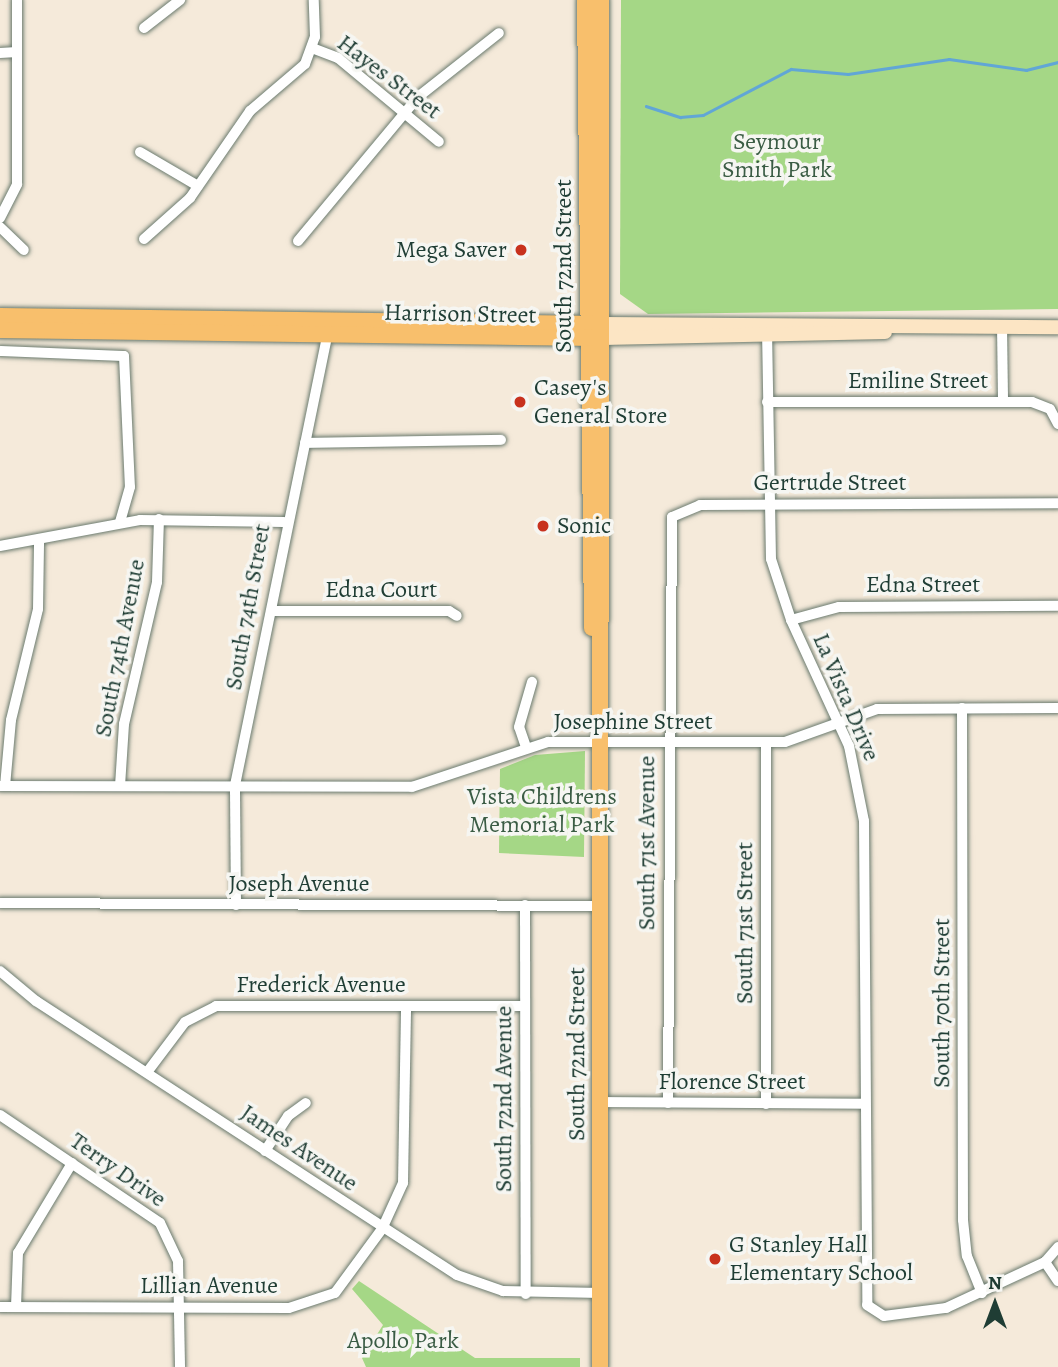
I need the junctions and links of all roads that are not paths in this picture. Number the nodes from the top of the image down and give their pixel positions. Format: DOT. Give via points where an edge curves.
graph roads {
  1 [pos="17,0"];
  2 [pos="180,0"];
  3 [pos="314,0"];
  4 [pos="586,0"];
  5 [pos="601,0"];
  6 [pos="144,28"];
  7 [pos="499,33"];
  8 [pos="312,48"];
  9 [pos="17,52"];
  10 [pos="0,53"];
  11 [pos="404,113"];
  12 [pos="439,142"];
  13 [pos="140,152"];
  14 [pos="198,186"];
  15 [pos="0,218"];
  16 [pos="0,227"];
  17 [pos="144,239"];
  18 [pos="298,241"];
  19 [pos="24,250"];
  20 [pos="0,316"];
  21 [pos="1002,326"];
  22 [pos="329,327"];
  23 [pos="1058,327"];
  24 [pos="0,330"];
  25 [pos="595,331"];
  26 [pos="767,331"];
  27 [pos="0,351"];
  28 [pos="767,402"];
  29 [pos="1003,402"];
  30 [pos="1058,424"];
  31 [pos="501,440"];
  32 [pos="305,443"];
  33 [pos="1058,503"];
  34 [pos="768,505"];
  35 [pos="159,519"];
  36 [pos="284,522"];
  37 [pos="120,523"];
  38 [pos="39,542"];
  39 [pos="0,546"];
  40 [pos="668,583"];
  41 [pos="1058,606"];
  42 [pos="271,611"];
  43 [pos="457,616"];
  44 [pos="791,620"];
  45 [pos="532,682"];
  46 [pos="962,708"];
  47 [pos="1058,708"];
  48 [pos="839,723"];
  49 [pos="600,742"];
  50 [pos="668,743"];
  51 [pos="766,743"];
  52 [pos="526,747"];
  53 [pos="235,785"];
  54 [pos="2,786"];
  55 [pos="120,786"];
  56 [pos="0,903"];
  57 [pos="236,905"];
  58 [pos="525,905"];
  59 [pos="599,906"];
  60 [pos="0,971"];
  61 [pos="406,1006"];
  62 [pos="524,1006"];
  63 [pos="148,1071"];
  64 [pos="600,1102"];
  65 [pos="668,1103"];
  66 [pos="306,1104"];
  67 [pos="766,1104"];
  68 [pos="863,1104"];
  69 [pos="0,1115"];
  70 [pos="265,1151"];
  71 [pos="72,1163"];
  72 [pos="382,1229"];
  73 [pos="1058,1247"];
  74 [pos="1045,1262"];
  75 [pos="1058,1281"];
  76 [pos="601,1293"];
  77 [pos="982,1293"];
  78 [pos="526,1294"];
  79 [pos="0,1307"];
  80 [pos="16,1307"];
  81 [pos="181,1307"];
  82 [pos="180,1367"];
  83 [pos="600,1367"];
  1 -- 9 [label="street"];
  2 -- 6 [label="street"];
  3 -- 8 [label="street"];
  4 -- 25 [label="main road, South 72nd Street"];
  5 -- 25 [label="main road, South 72nd Street"];
  7 -- 11 [label="street"];
  8 -- 11 [label="street, Hayes Street" via="338,58"];
  8 -- 14 [label="street" via="300,71 238,124"];
  9 -- 10 [label="street"];
  9 -- 15 [label="street" via="17,184"];
  11 -- 12 [label="street, Hayes Street"];
  11 -- 18 [label="street"];
  13 -- 14 [label="street"];
  14 -- 17 [label="street"];
  16 -- 19 [label="street"];
  20 -- 22 [label="main road, Harrison Street"];
  21 -- 23 [label="main road, Harrison Street"];
  21 -- 26 [label="main road, Harrison Street"];
  21 -- 29 [label="street"];
  22 -- 24 [label="main road, Harrison Street"];
  22 -- 25 [label="main road, Harrison Street"];
  22 -- 32 [label="street, South 74th Street"];
  25 -- 26 [label="main road, Harrison Street"];
  25 -- 49 [label="main road, South 72nd Street"];
  26 -- 28 [label="street, La Vista Drive"];
  27 -- 37 [label="street" via="124,356 130,487"];
  28 -- 29 [label="street, Emiline Street"];
  28 -- 34 [label="street, La Vista Drive"];
  29 -- 30 [label="street, Emiline Street" via="1044,405"];
  31 -- 32 [label="street"];
  32 -- 36 [label="street, South 74th Street"];
  33 -- 34 [label="street, Gertrude Street"];
  34 -- 40 [label="street, Gertrude Street" via="694,505 676,513 668,530"];
  34 -- 44 [label="street, La Vista Drive" via="773,567"];
  35 -- 36 [label="street"];
  35 -- 37 [label="street"];
  35 -- 55 [label="street, South 74th Avenue" via="157,582 124,724"];
  36 -- 42 [label="street, South 74th Street"];
  37 -- 38 [label="street"];
  38 -- 39 [label="street"];
  38 -- 54 [label="street" via="38,609 11,720"];
  40 -- 50 [label="street, South 71st Avenue"];
  41 -- 44 [label="street, Edna Street" via="839,607"];
  42 -- 43 [label="street, Edna Court" via="449,611"];
  42 -- 53 [label="street, South 74th Street"];
  44 -- 48 [label="street, La Vista Drive"];
  45 -- 52 [label="street" via="519,727"];
  46 -- 47 [label="street, Josephine Street"];
  46 -- 48 [label="street, Josephine Street" via="877,709"];
  46 -- 77 [label="street, South 70th Street" via="963,1229"];
  48 -- 51 [label="street, Josephine Street" via="800,739"];
  48 -- 68 [label="street, La Vista Drive" via="864,821"];
  49 -- 50 [label="street, Josephine Street"];
  49 -- 52 [label="street, Josephine Street"];
  49 -- 59 [label="main road, South 72nd Street"];
  50 -- 51 [label="street, Josephine Street"];
  50 -- 65 [label="street, South 71st Avenue"];
  51 -- 67 [label="street, South 71st Street"];
  52 -- 53 [label="street, Josephine Street" via="412,787"];
  53 -- 55 [label="street, Josephine Street"];
  53 -- 57 [label="street, South 74th Street"];
  54 -- 55 [label="street, Josephine Street"];
  56 -- 57 [label="street, Joseph Avenue"];
  57 -- 58 [label="street, Joseph Avenue"];
  58 -- 59 [label="street, Joseph Avenue"];
  58 -- 62 [label="street, South 72nd Avenue"];
  59 -- 64 [label="main road, South 72nd Street"];
  60 -- 63 [label="street, James Avenue"];
  61 -- 62 [label="street, Frederick Avenue"];
  61 -- 63 [label="street, Frederick Avenue" via="216,1006 185,1022"];
  61 -- 72 [label="street, Lillian Avenue" via="407,1160 398,1202"];
  62 -- 78 [label="street, South 72nd Avenue"];
  63 -- 70 [label="street, James Avenue"];
  64 -- 65 [label="street, Florence Street"];
  64 -- 76 [label="main road, South 72nd Street"];
  65 -- 67 [label="street, Florence Street"];
  66 -- 70 [label="street" via="288,1116"];
  67 -- 68 [label="street, Florence Street"];
  68 -- 77 [label="street, La Vista Drive" via="866,1294 873,1313 919,1314"];
  69 -- 71 [label="street, Terry Drive"];
  70 -- 72 [label="street, James Avenue"];
  71 -- 80 [label="street" via="18,1253"];
  71 -- 81 [label="street, Terry Drive" via="160,1223 178,1261"];
  72 -- 78 [label="street, James Avenue" via="457,1275"];
  72 -- 81 [label="street, Lillian Avenue" via="348,1281 318,1302"];
  73 -- 74 [label="street"];
  74 -- 75 [label="street"];
  74 -- 77 [label="street"];
  76 -- 78 [label="street, James Avenue"];
  76 -- 83 [label="main road, South 72nd Street"];
  79 -- 80 [label="street, Lillian Avenue"];
  80 -- 81 [label="street, Lillian Avenue"];
  81 -- 82 [label="street, Terry Drive"];
}
